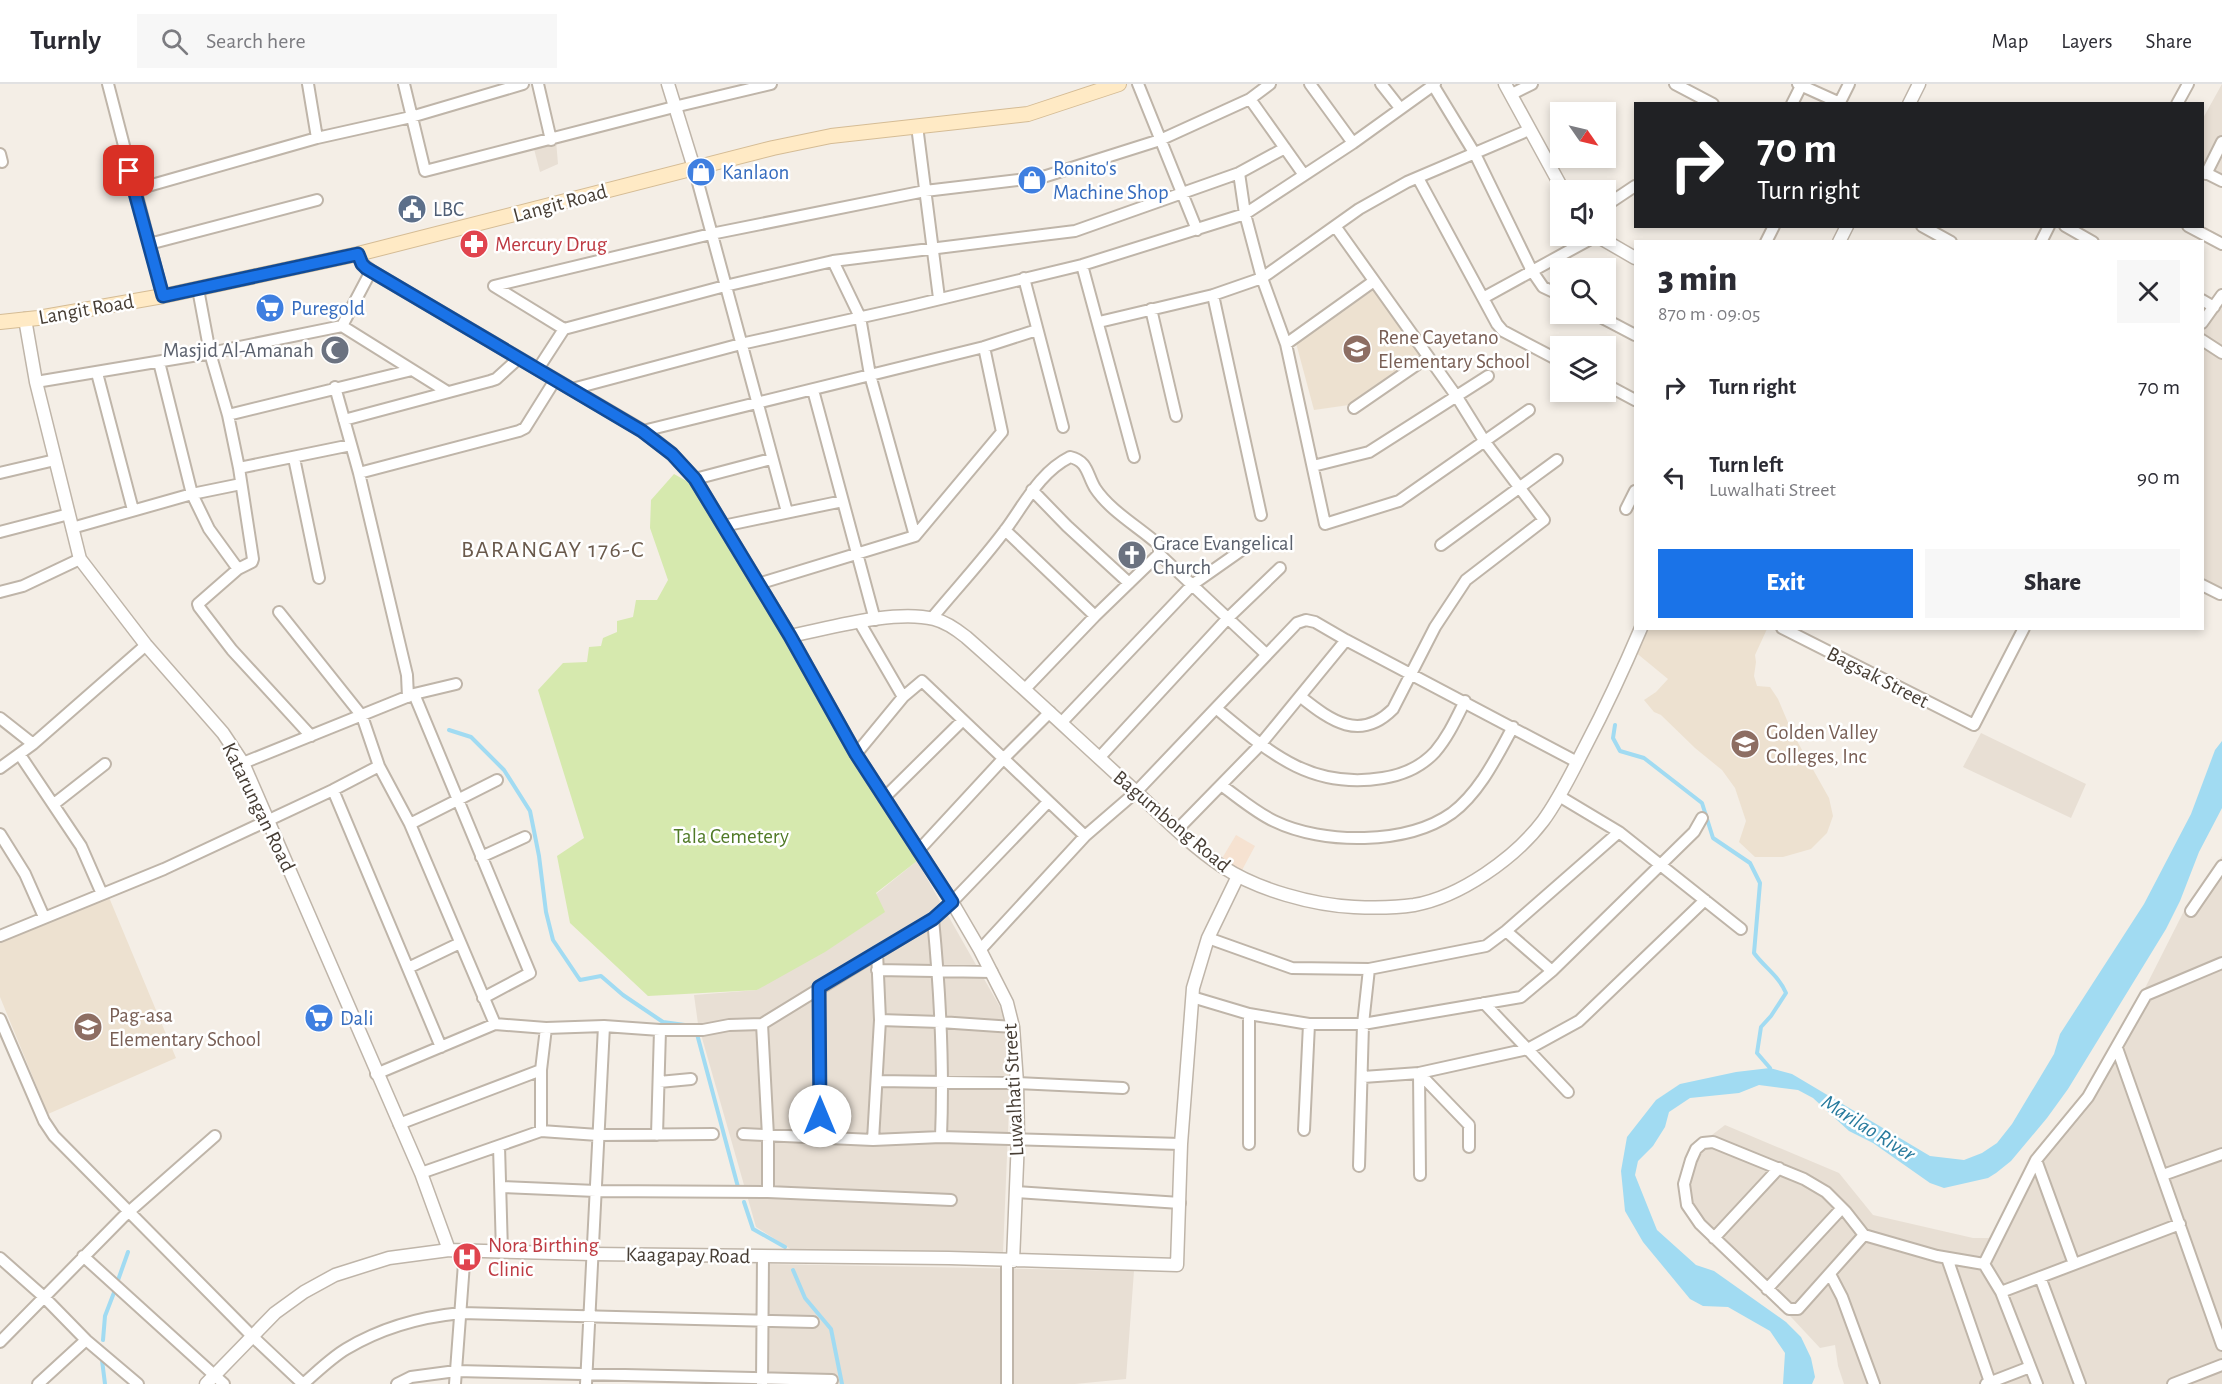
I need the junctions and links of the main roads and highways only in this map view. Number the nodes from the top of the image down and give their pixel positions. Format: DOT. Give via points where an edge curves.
graph roads {
  1 [pos="1119,84"];
  2 [pos="0,322"];
  1 -- 2 [label="main road, Langit Road" via="1028,114 831,136 358,254 163,296"];
}
